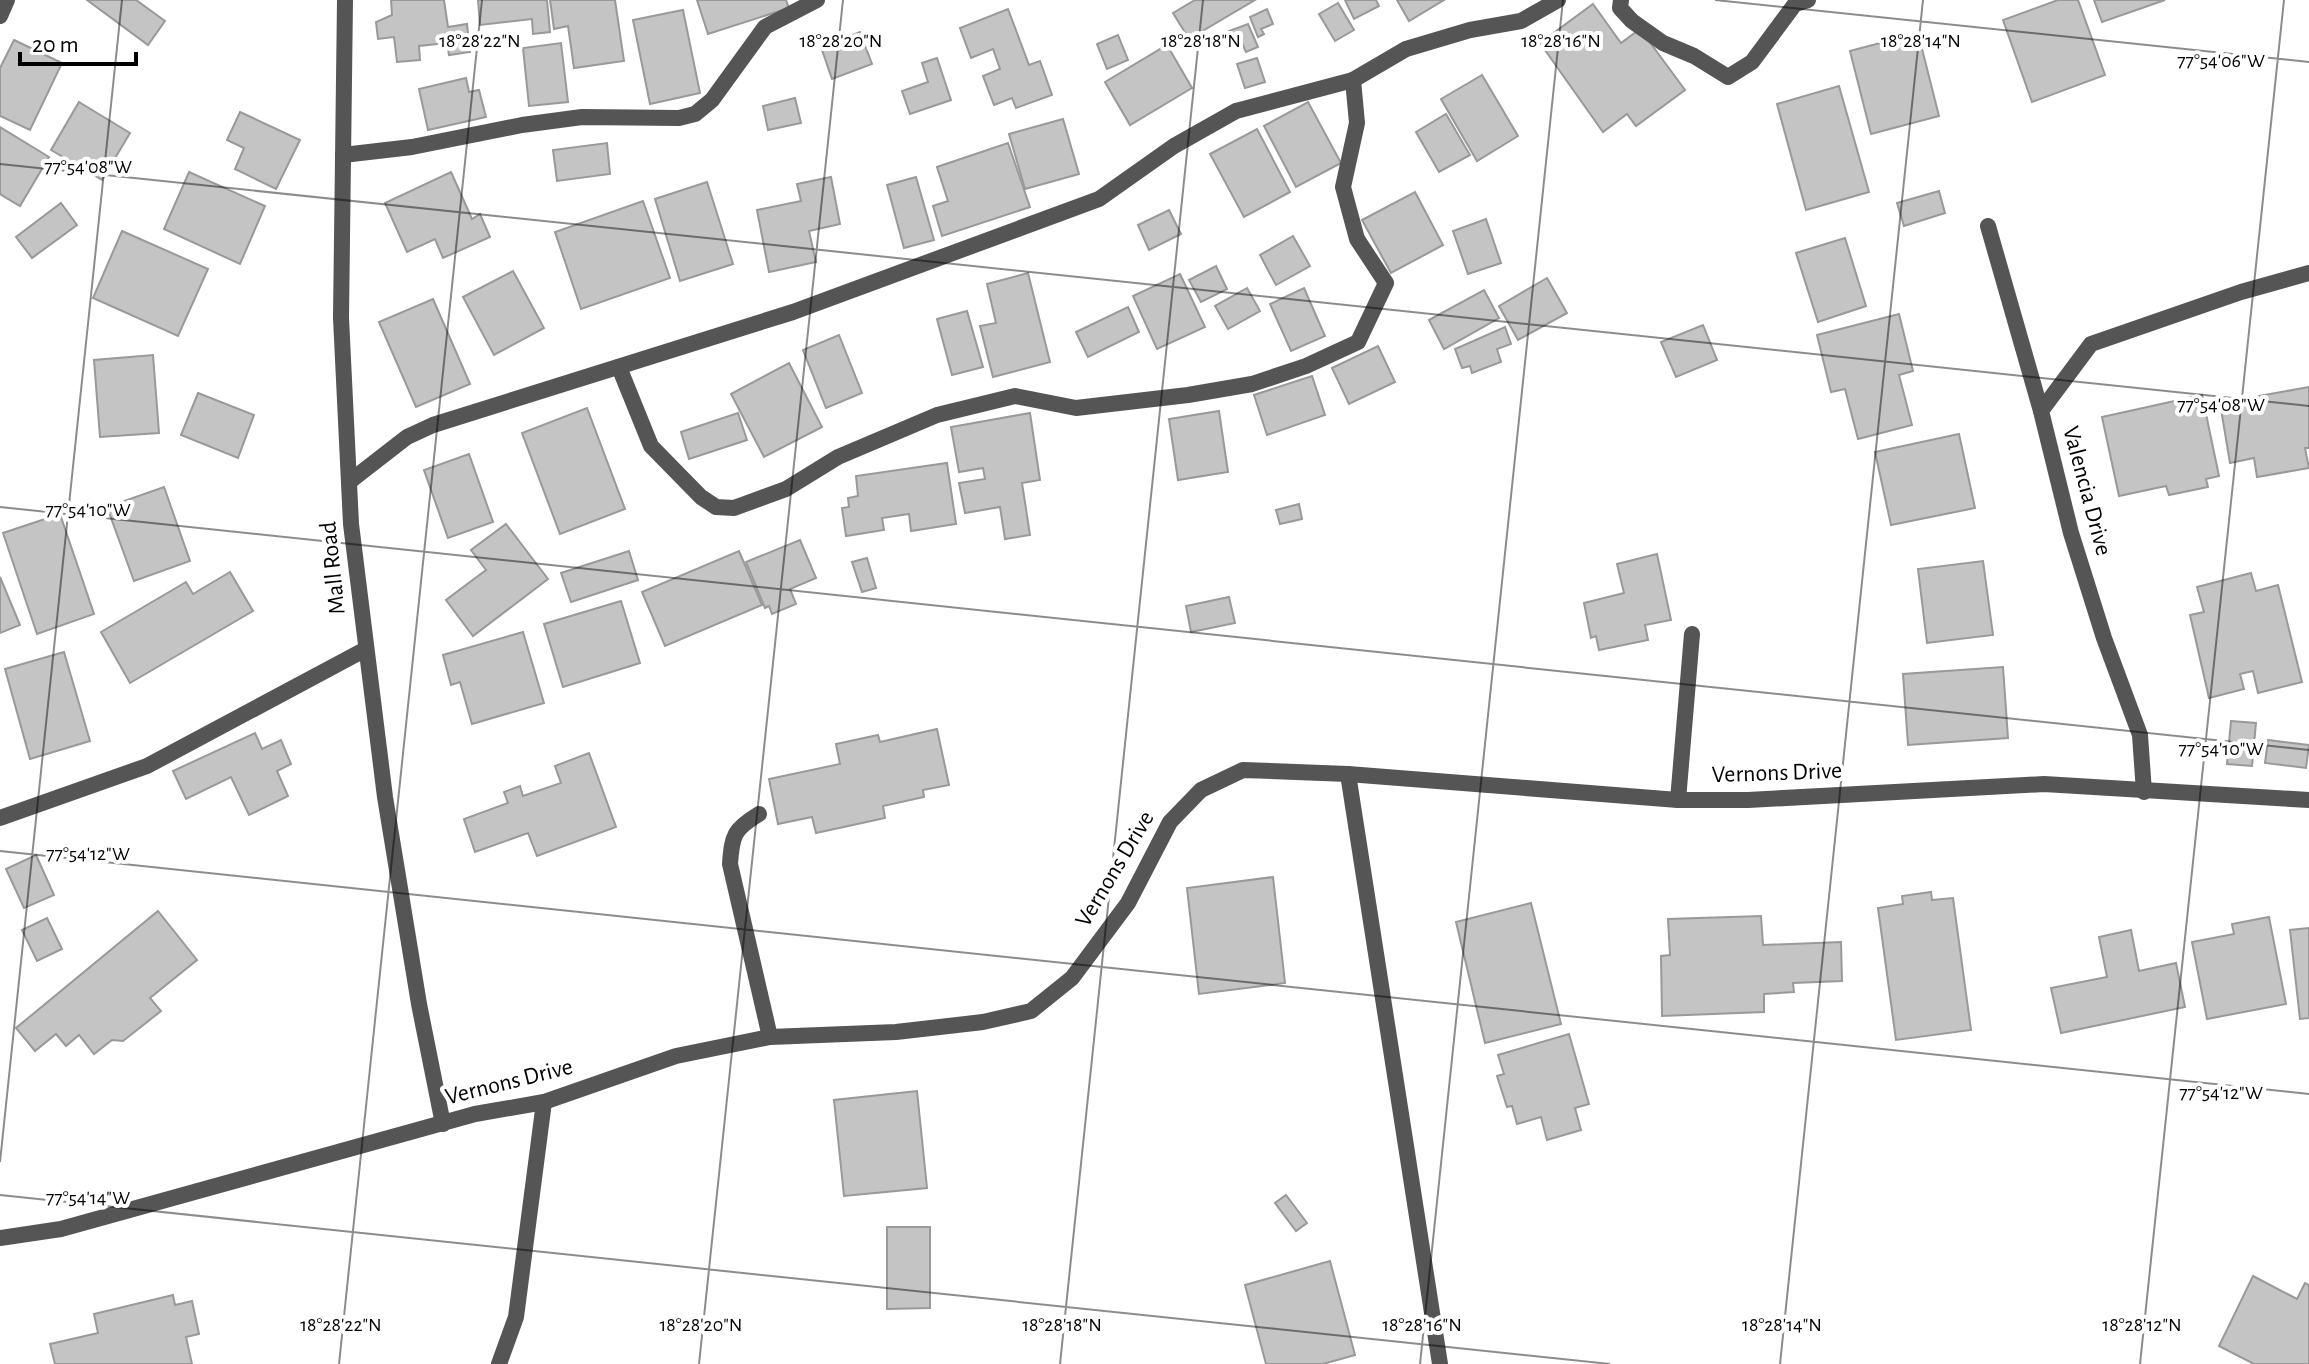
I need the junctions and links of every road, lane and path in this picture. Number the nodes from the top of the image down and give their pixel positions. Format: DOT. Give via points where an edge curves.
graph roads {
  1 [pos="7,0"];
  2 [pos="345,0"];
  3 [pos="817,0"];
  4 [pos="1558,0"];
  5 [pos="1621,0"];
  6 [pos="1808,0"];
  7 [pos="0,16"];
  8 [pos="1353,80"];
  9 [pos="343,155"];
  10 [pos="1988,226"];
  11 [pos="2309,273"];
  12 [pos="619,367"];
  13 [pos="2041,411"];
  14 [pos="349,482"];
  15 [pos="1692,634"];
  16 [pos="366,649"];
  17 [pos="1348,774"];
  18 [pos="2144,792"];
  19 [pos="1678,800"];
  20 [pos="2309,800"];
  21 [pos="759,814"];
  22 [pos="0,818"];
  23 [pos="770,1037"];
  24 [pos="544,1102"];
  25 [pos="443,1124"];
  26 [pos="0,1238"];
  27 [pos="499,1364"];
  28 [pos="1440,1364"];
  1 -- 7 [label="street"];
  2 -- 9 [label="street, Mall Road"];
  3 -- 9 [label="street" via="765,27 712,100 695,114 582,117"];
  4 -- 8 [label="street" via="1521,21 1406,49"];
  5 -- 6 [label="street" via="1620,8 1663,43 1728,77 1752,62 1795,4"];
  8 -- 12 [label="street" via="1236,111 1174,146 1099,199 793,312"];
  8 -- 12 [label="street" via="1357,123 1343,187 1357,239 1386,283 1358,342 1306,366 1252,384 1188,395 1076,408 1015,396 937,415 838,457 786,489 734,508 716,507 701,497 651,446"];
  9 -- 14 [label="street, Mall Road" via="341,318"];
  10 -- 13 [label="street"];
  11 -- 13 [label="street, Valencia Drive" via="2091,344"];
  12 -- 14 [label="street" via="433,425 407,437"];
  13 -- 18 [label="street, Valencia Drive" via="2071,533 2140,735"];
  14 -- 16 [label="street, Mall Road"];
  15 -- 19 [label="street"];
  16 -- 22 [label="street" via="147,766"];
  16 -- 25 [label="street, Mall Road" via="390,826"];
  17 -- 19 [label="street, Vernons Drive"];
  17 -- 23 [label="street, Vernons Drive" via="1243,770 1201,790 1170,822 1128,903 1072,978 1031,1011 896,1032"];
  17 -- 28 [label="street"];
  18 -- 19 [label="street, Vernons Drive" via="2044,784"];
  18 -- 20 [label="street, Vernons Drive"];
  21 -- 23 [label="street" via="738,826 730,864"];
  23 -- 24 [label="street, Vernons Drive" via="676,1056"];
  24 -- 25 [label="street, Vernons Drive"];
  24 -- 27 [label="street" via="516,1317"];
  25 -- 26 [label="street, Vernons Drive" via="61,1229"];
}
